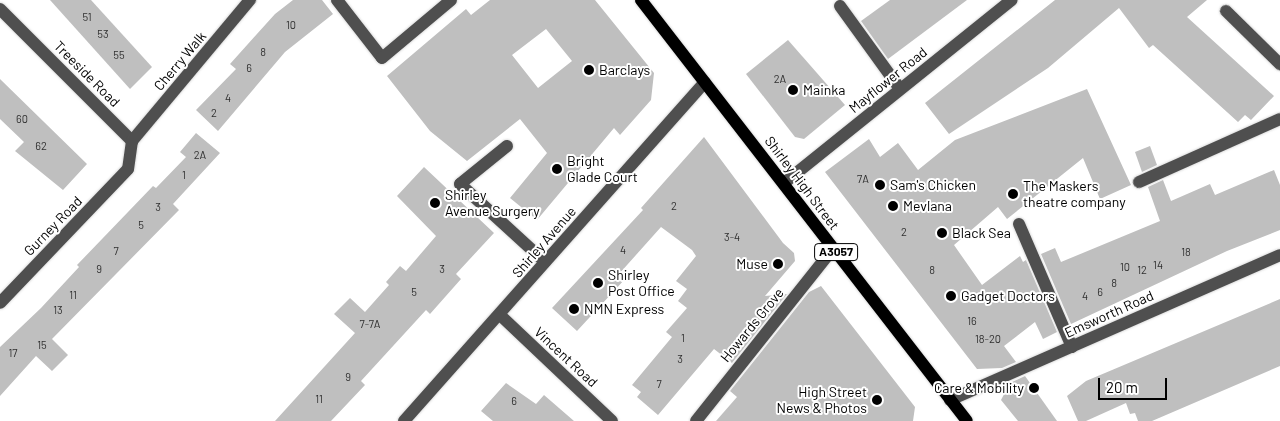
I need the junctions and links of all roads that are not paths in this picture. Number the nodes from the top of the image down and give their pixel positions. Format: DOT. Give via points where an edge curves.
graph roads {
  1 [pos="250,0"];
  2 [pos="337,0"];
  3 [pos="451,0"];
  4 [pos="641,0"];
  5 [pos="1012,0"];
  6 [pos="840,6"];
  7 [pos="0,9"];
  8 [pos="1226,11"];
  9 [pos="1280,64"];
  10 [pos="705,82"];
  11 [pos="900,89"];
  12 [pos="1280,119"];
  13 [pos="132,141"];
  14 [pos="507,146"];
  15 [pos="1139,182"];
  16 [pos="784,183"];
  17 [pos="1019,224"];
  18 [pos="833,249"];
  19 [pos="1280,255"];
  20 [pos="546,262"];
  21 [pos="0,303"];
  22 [pos="500,315"];
  23 [pos="1072,346"];
  24 [pos="950,400"];
  25 [pos="404,421"];
  26 [pos="612,421"];
  27 [pos="696,421"];
  28 [pos="967,421"];
  1 -- 13 [label="street, Cherry Walk"];
  2 -- 3 [label="street" via="382,58"];
  4 -- 10 [label="main road, A3057"];
  5 -- 11 [label="street, Mayflower Road"];
  6 -- 11 [label="street"];
  7 -- 13 [label="street, Treeside Road"];
  8 -- 9 [label="street"];
  10 -- 16 [label="main road, Shirley High Street / A3057"];
  10 -- 20 [label="street, Shirley Avenue"];
  11 -- 16 [label="street, Mayflower Road"];
  12 -- 15 [label="street"];
  13 -- 21 [label="street, Gurney Road" via="128,169"];
  14 -- 20 [label="street" via="460,184"];
  16 -- 18 [label="main road, Shirley High Street / A3057"];
  17 -- 23 [label="street"];
  18 -- 24 [label="main road, Shirley High Street / A3057"];
  18 -- 27 [label="street, Howards Grove"];
  19 -- 23 [label="street, Emsworth Road"];
  20 -- 22 [label="street, Shirley Avenue"];
  22 -- 25 [label="street, Shirley Avenue"];
  22 -- 26 [label="street, Vincent Road"];
  23 -- 24 [label="street, Emsworth Road"];
  24 -- 28 [label="main road, Shirley High Street / A3057"];
}
